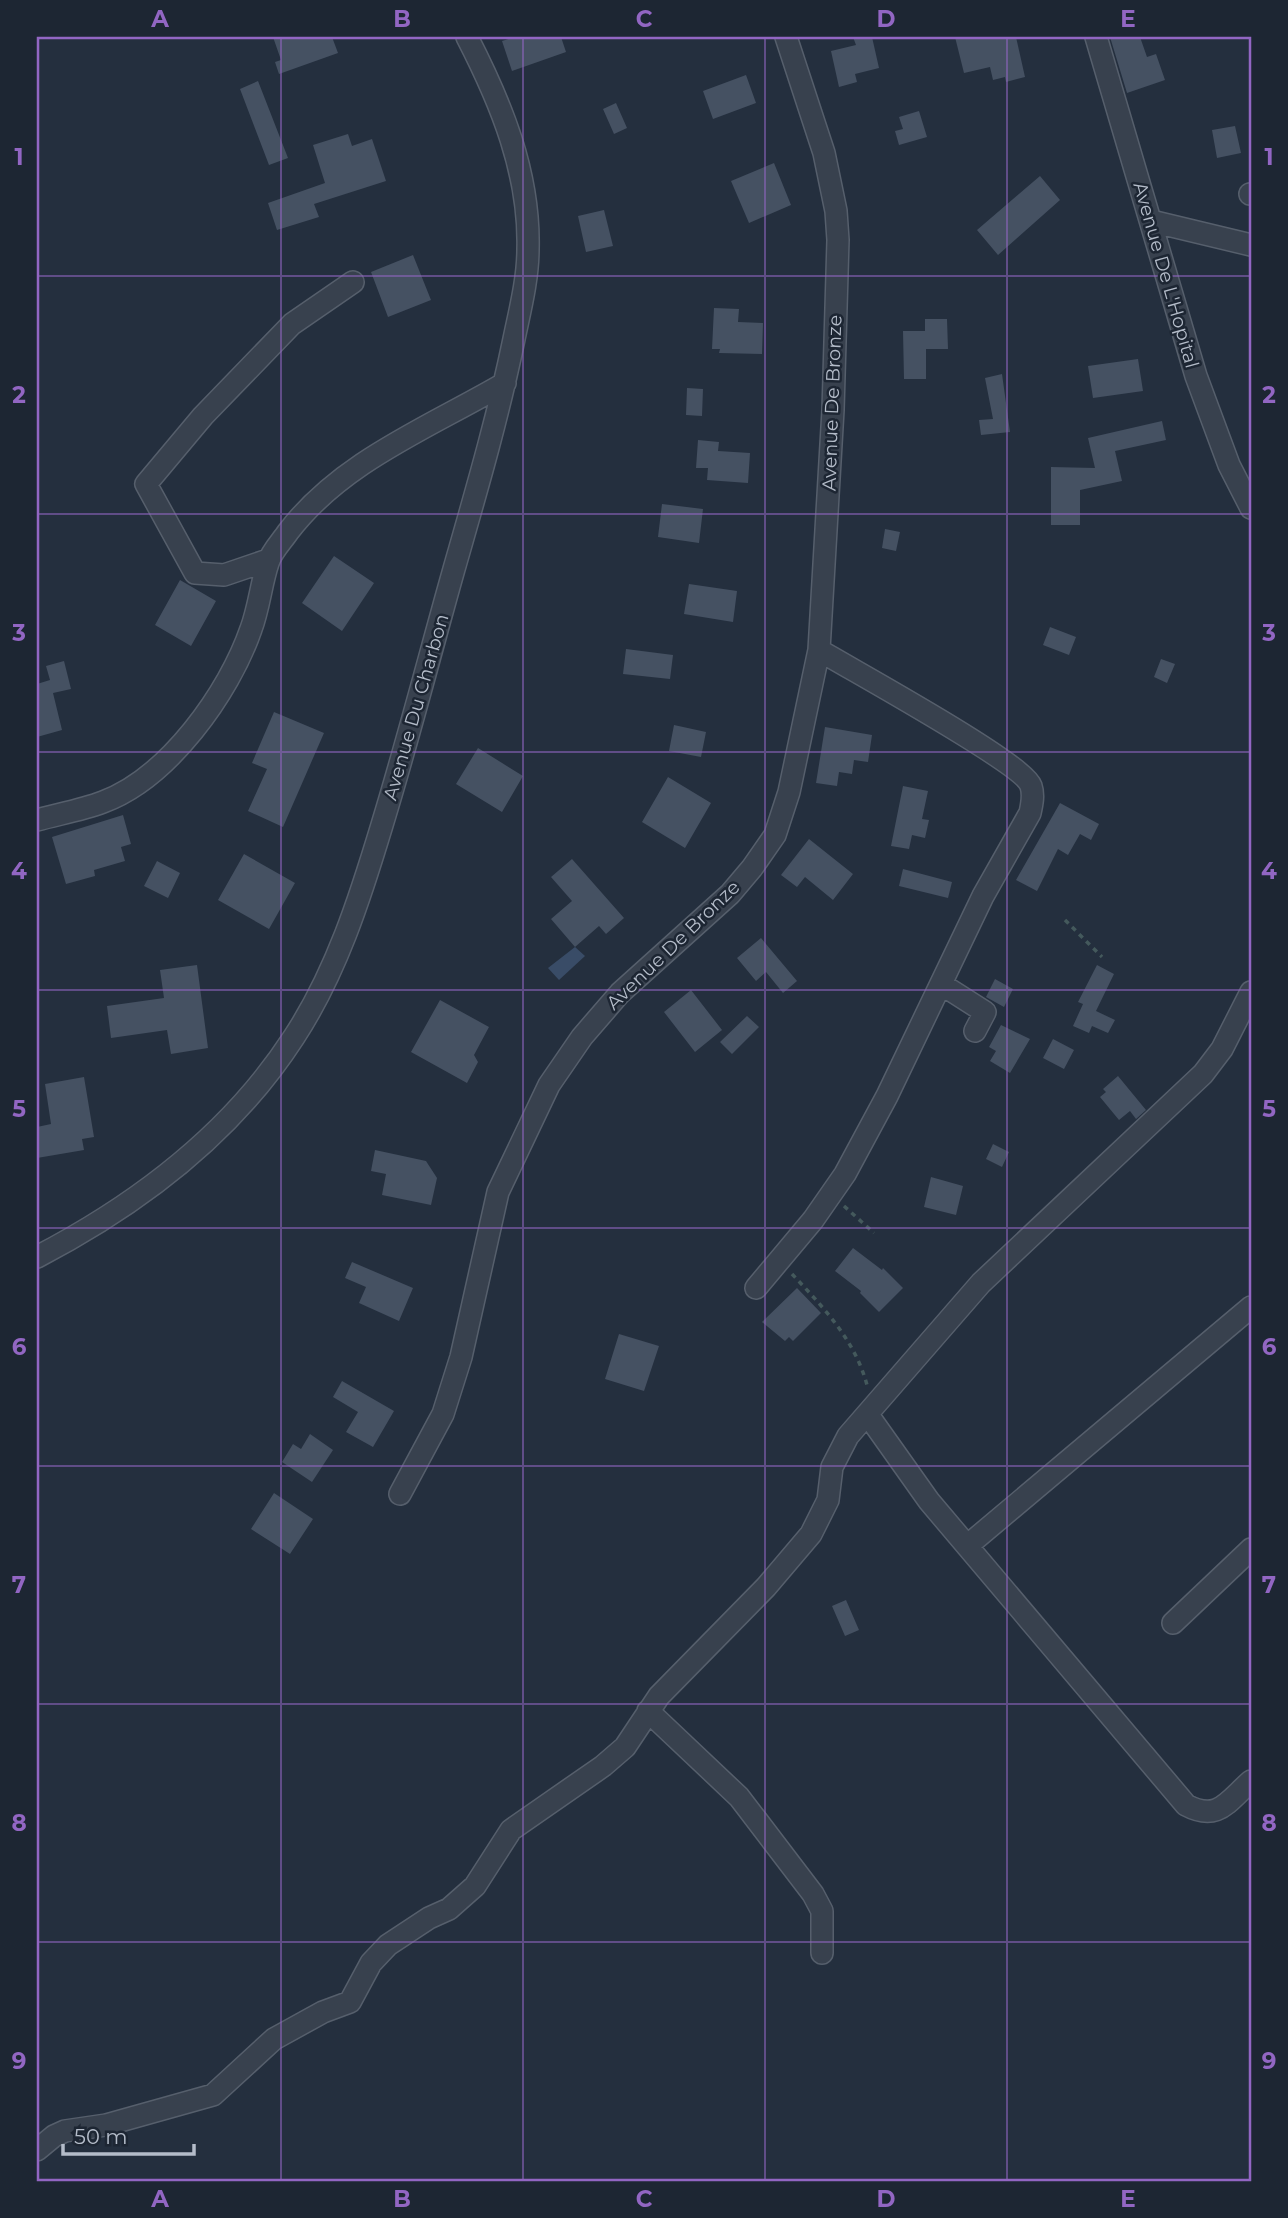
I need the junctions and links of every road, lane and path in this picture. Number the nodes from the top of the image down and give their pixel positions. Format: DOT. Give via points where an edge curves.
graph roads {
  1 [pos="467,37"];
  2 [pos="786,37"];
  3 [pos="1096,37"];
  4 [pos="1151,221"];
  5 [pos="1251,247"];
  6 [pos="353,282"];
  7 [pos="505,383"];
  8 [pos="1251,508"];
  9 [pos="268,561"];
  10 [pos="819,650"];
  11 [pos="37,820"];
  12 [pos="1065,920"];
  13 [pos="1102,957"];
  14 [pos="941,984"];
  15 [pos="1251,992"];
  16 [pos="975,1031"];
  17 [pos="832,1195"];
  18 [pos="874,1233"];
  19 [pos="37,1257"];
  20 [pos="778,1259"];
  21 [pos="756,1288"];
  22 [pos="1251,1307"];
  23 [pos="868,1415"];
  24 [pos="400,1494"];
  25 [pos="967,1546"];
  26 [pos="1251,1549"];
  27 [pos="1173,1623"];
  28 [pos="648,1710"];
  29 [pos="1251,1781"];
  30 [pos="822,1953"];
  31 [pos="37,2150"];
  1 -- 7 [label="street, Avenue Du Charbon" via="518,158 527,213 528,251"];
  2 -- 10 [label="street, Avenue De Bronze" via="824,153 836,211 833,410"];
  3 -- 4 [label="street, Avenue De L'Hopital"];
  4 -- 5 [label="street"];
  4 -- 8 [label="street, Avenue De L'Hopital" via="1196,376 1229,465"];
  6 -- 9 [label="street" via="292,324 203,416 146,484 195,573 224,575"];
  7 -- 9 [label="street" via="365,461 322,495"];
  7 -- 19 [label="street, Avenue Du Charbon" via="370,866 321,991 293,1039 198,1148 152,1187 84,1233"];
  9 -- 11 [label="street" via="261,598 239,660 180,748 161,768 105,802"];
  10 -- 14 [label="street" via="990,752 1031,785 1030,813"];
  10 -- 24 [label="street, Avenue De Bronze" via="789,792 775,835 730,894 620,993 582,1037 549,1085 522,1138 498,1192 461,1357 443,1414"];
  12 -- 13 [label="path"];
  14 -- 16 [label="street" via="985,1012"];
  14 -- 17 [label="street" via="887,1097"];
  15 -- 23 [label="street" via="1222,1049 1203,1074 981,1283"];
  17 -- 18 [label="path"];
  17 -- 20 [label="street"];
  20 -- 21 [label="street"];
  20 -- 23 [label="path" via="825,1309 860,1358"];
  22 -- 25 [label="street"];
  23 -- 25 [label="street"];
  23 -- 28 [label="street" via="837,1453 821,1518 798,1553"];
  25 -- 29 [label="street" via="1186,1805 1203,1814 1216,1811"];
  26 -- 27 [label="street"];
  28 -- 30 [label="street" via="739,1797 813,1894 822,1911"];
  28 -- 31 [label="street" via="625,1747 510,1830 475,1886 449,1909 388,1945 371,1963 350,2002 274,2039 213,2095 106,2125 65,2131"];
}
